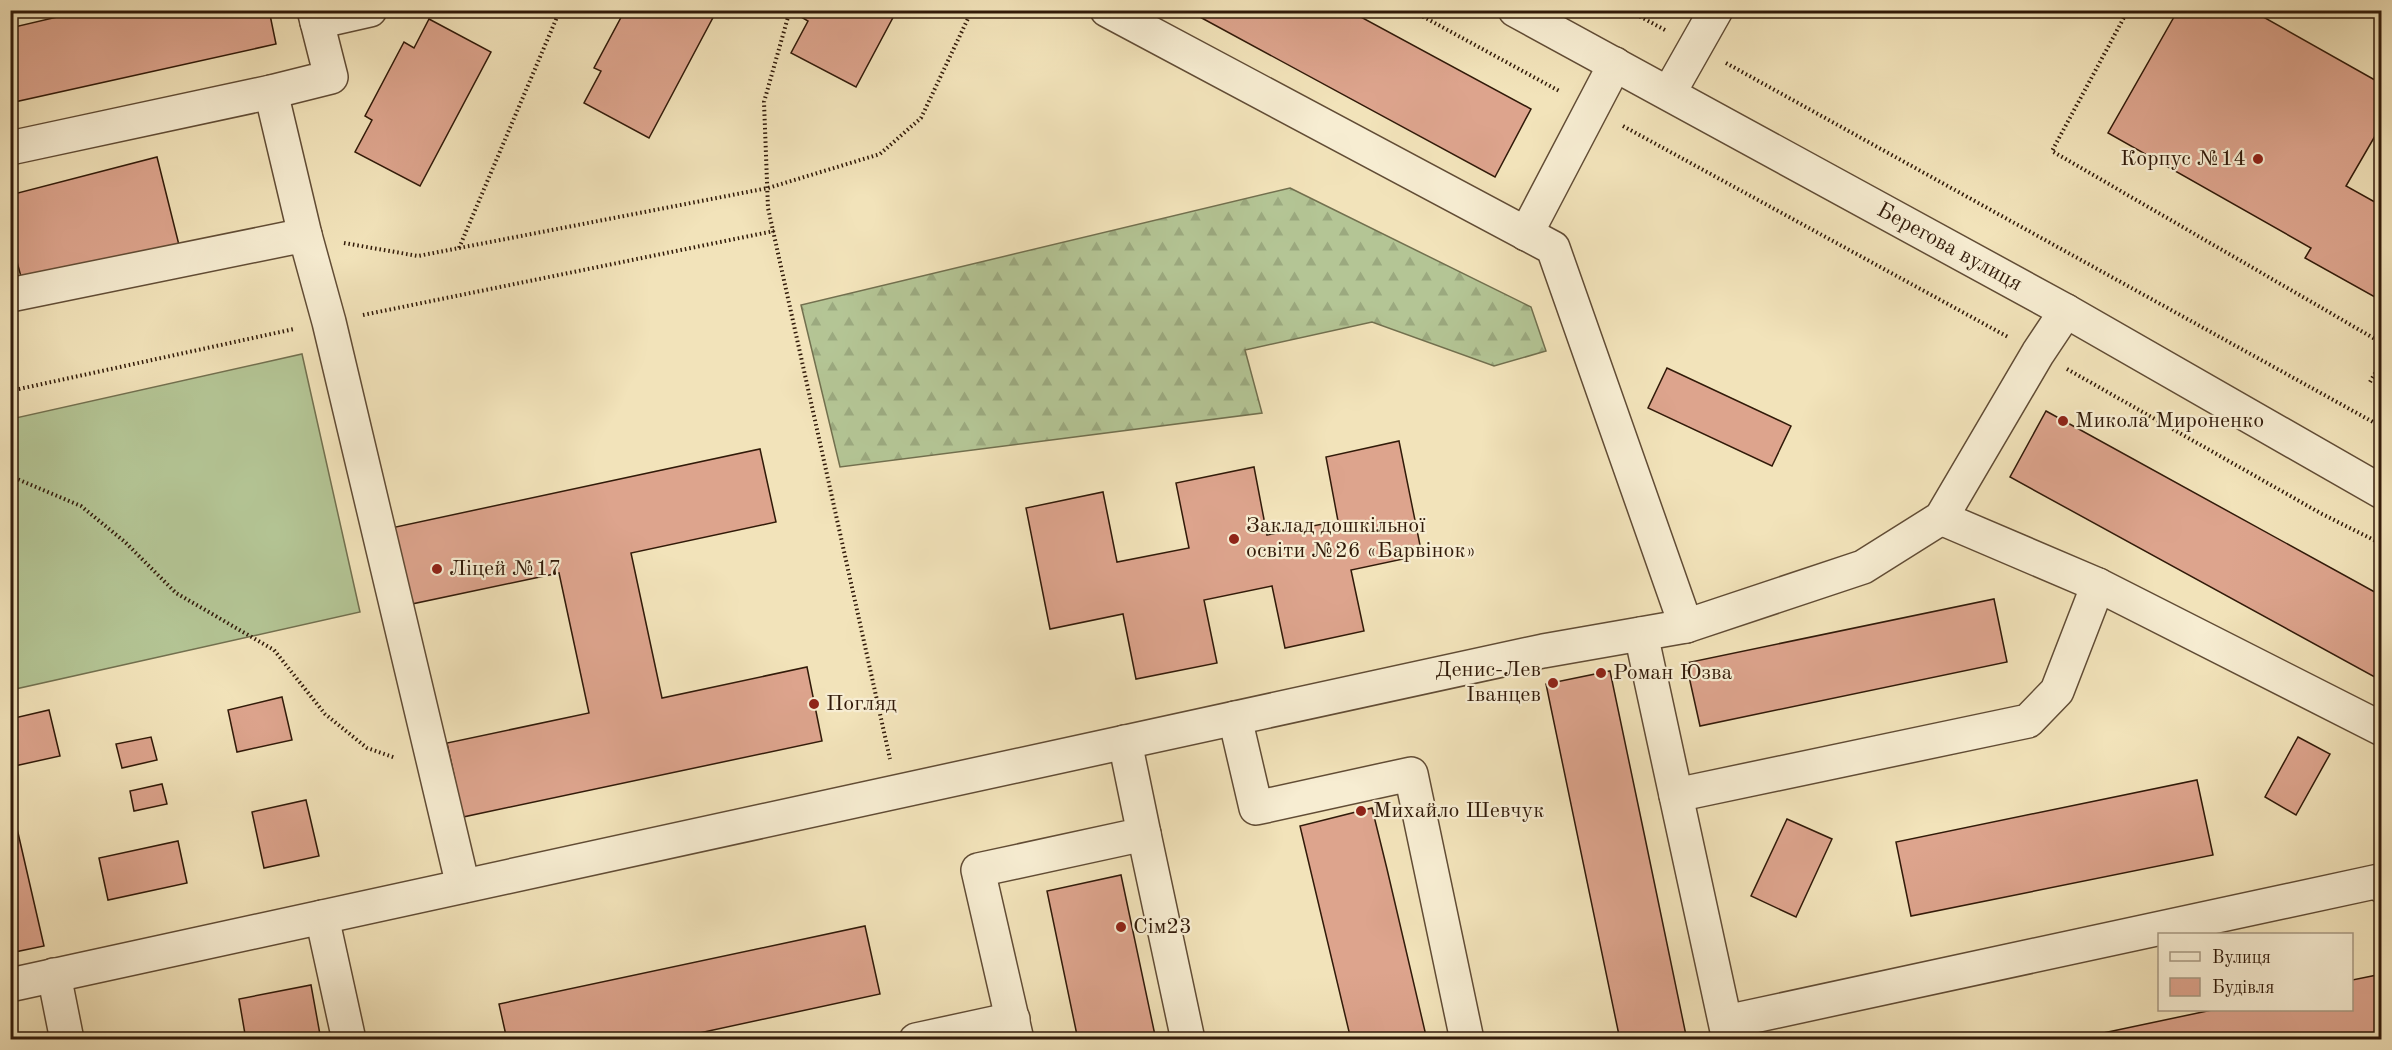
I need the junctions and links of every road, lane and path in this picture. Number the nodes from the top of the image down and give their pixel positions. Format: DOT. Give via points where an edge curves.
graph roads {
  1 [pos="370,10"];
  2 [pos="560,10"];
  3 [pos="790,10"];
  4 [pos="972,10"];
  5 [pos="1107,10"];
  6 [pos="1411,10"];
  7 [pos="1515,10"];
  8 [pos="1628,10"];
  9 [pos="1716,10"];
  10 [pos="2128,10"];
  11 [pos="315,16"];
  12 [pos="1696,46"];
  13 [pos="1615,64"];
  14 [pos="271,92"];
  15 [pos="1669,93"];
  16 [pos="1592,109"];
  17 [pos="10,148"];
  18 [pos="768,188"];
  19 [pos="774,231"];
  20 [pos="1526,234"];
  21 [pos="305,235"];
  22 [pos="459,248"];
  23 [pos="10,295"];
  24 [pos="2066,311"];
  25 [pos="329,322"];
  26 [pos="2382,343"];
  27 [pos="2038,353"];
  28 [pos="2382,361"];
  29 [pos="2370,382"];
  30 [pos="10,392"];
  31 [pos="2382,427"];
  32 [pos="10,476"];
  33 [pos="2382,492"];
  34 [pos="1941,518"];
  35 [pos="2382,544"];
  36 [pos="2098,585"];
  37 [pos="1686,626"];
  38 [pos="1641,634"];
  39 [pos="1235,718"];
  40 [pos="2382,729"];
  41 [pos="1125,742"];
  42 [pos="436,773"];
  43 [pos="897,792"];
  44 [pos="1676,795"];
  45 [pos="1144,834"];
  46 [pos="2381,881"];
  47 [pos="463,886"];
  48 [pos="322,917"];
  49 [pos="54,975"];
  50 [pos="10,985"];
  51 [pos="1015,1029"];
  52 [pos="1728,1031"];
  53 [pos="68,1040"];
  54 [pos="349,1040"];
  55 [pos="916,1040"];
  56 [pos="1188,1040"];
  57 [pos="1467,1040"];
  1 -- 11 [label="street"];
  2 -- 22 [label="path"];
  3 -- 18 [label="path" via="764,102"];
  4 -- 18 [label="path" via="921,118 880,154"];
  5 -- 20 [label="street"];
  6 -- 16 [label="path"];
  7 -- 13 [label="street, Берегова вулиця"];
  8 -- 12 [label="path"];
  9 -- 12 [label="street"];
  10 -- 26 [label="path" via="2052,152"];
  11 -- 14 [label="street" via="331,76"];
  12 -- 15 [label="street"];
  12 -- 31 [label="path"];
  13 -- 15 [label="street, Берегова вулиця"];
  13 -- 16 [label="street"];
  14 -- 17 [label="street"];
  14 -- 21 [label="street"];
  15 -- 24 [label="street, Берегова вулиця"];
  16 -- 20 [label="street"];
  16 -- 27 [label="path"];
  18 -- 19 [label="path"];
  18 -- 22 [label="path"];
  19 -- 25 [label="path"];
  19 -- 43 [label="path"];
  20 -- 37 [label="street" via="1552,248"];
  21 -- 22 [label="path" via="418,256"];
  21 -- 23 [label="street"];
  21 -- 25 [label="street"];
  24 -- 27 [label="street"];
  24 -- 33 [label="street, Берегова вулиця"];
  25 -- 30 [label="path"];
  25 -- 42 [label="street"];
  27 -- 34 [label="street"];
  27 -- 35 [label="path"];
  28 -- 29 [label="path"];
  32 -- 42 [label="path" via="81,506 126,542 176,593 274,650 325,714 367,748"];
  34 -- 36 [label="street"];
  34 -- 37 [label="street" via="1863,567"];
  36 -- 40 [label="street"];
  36 -- 44 [label="street" via="2057,691 2028,721"];
  37 -- 38 [label="street"];
  38 -- 39 [label="street" via="1544,651"];
  38 -- 44 [label="street"];
  39 -- 41 [label="street"];
  39 -- 57 [label="street" via="1256,808 1411,774"];
  41 -- 43 [label="street"];
  41 -- 45 [label="street"];
  42 -- 47 [label="street"];
  43 -- 47 [label="street"];
  44 -- 52 [label="street"];
  45 -- 51 [label="street" via="978,870"];
  45 -- 56 [label="street"];
  46 -- 52 [label="street"];
  47 -- 48 [label="street"];
  48 -- 49 [label="street"];
  48 -- 54 [label="street"];
  49 -- 50 [label="street"];
  49 -- 53 [label="street"];
  51 -- 55 [label="street"];
}
